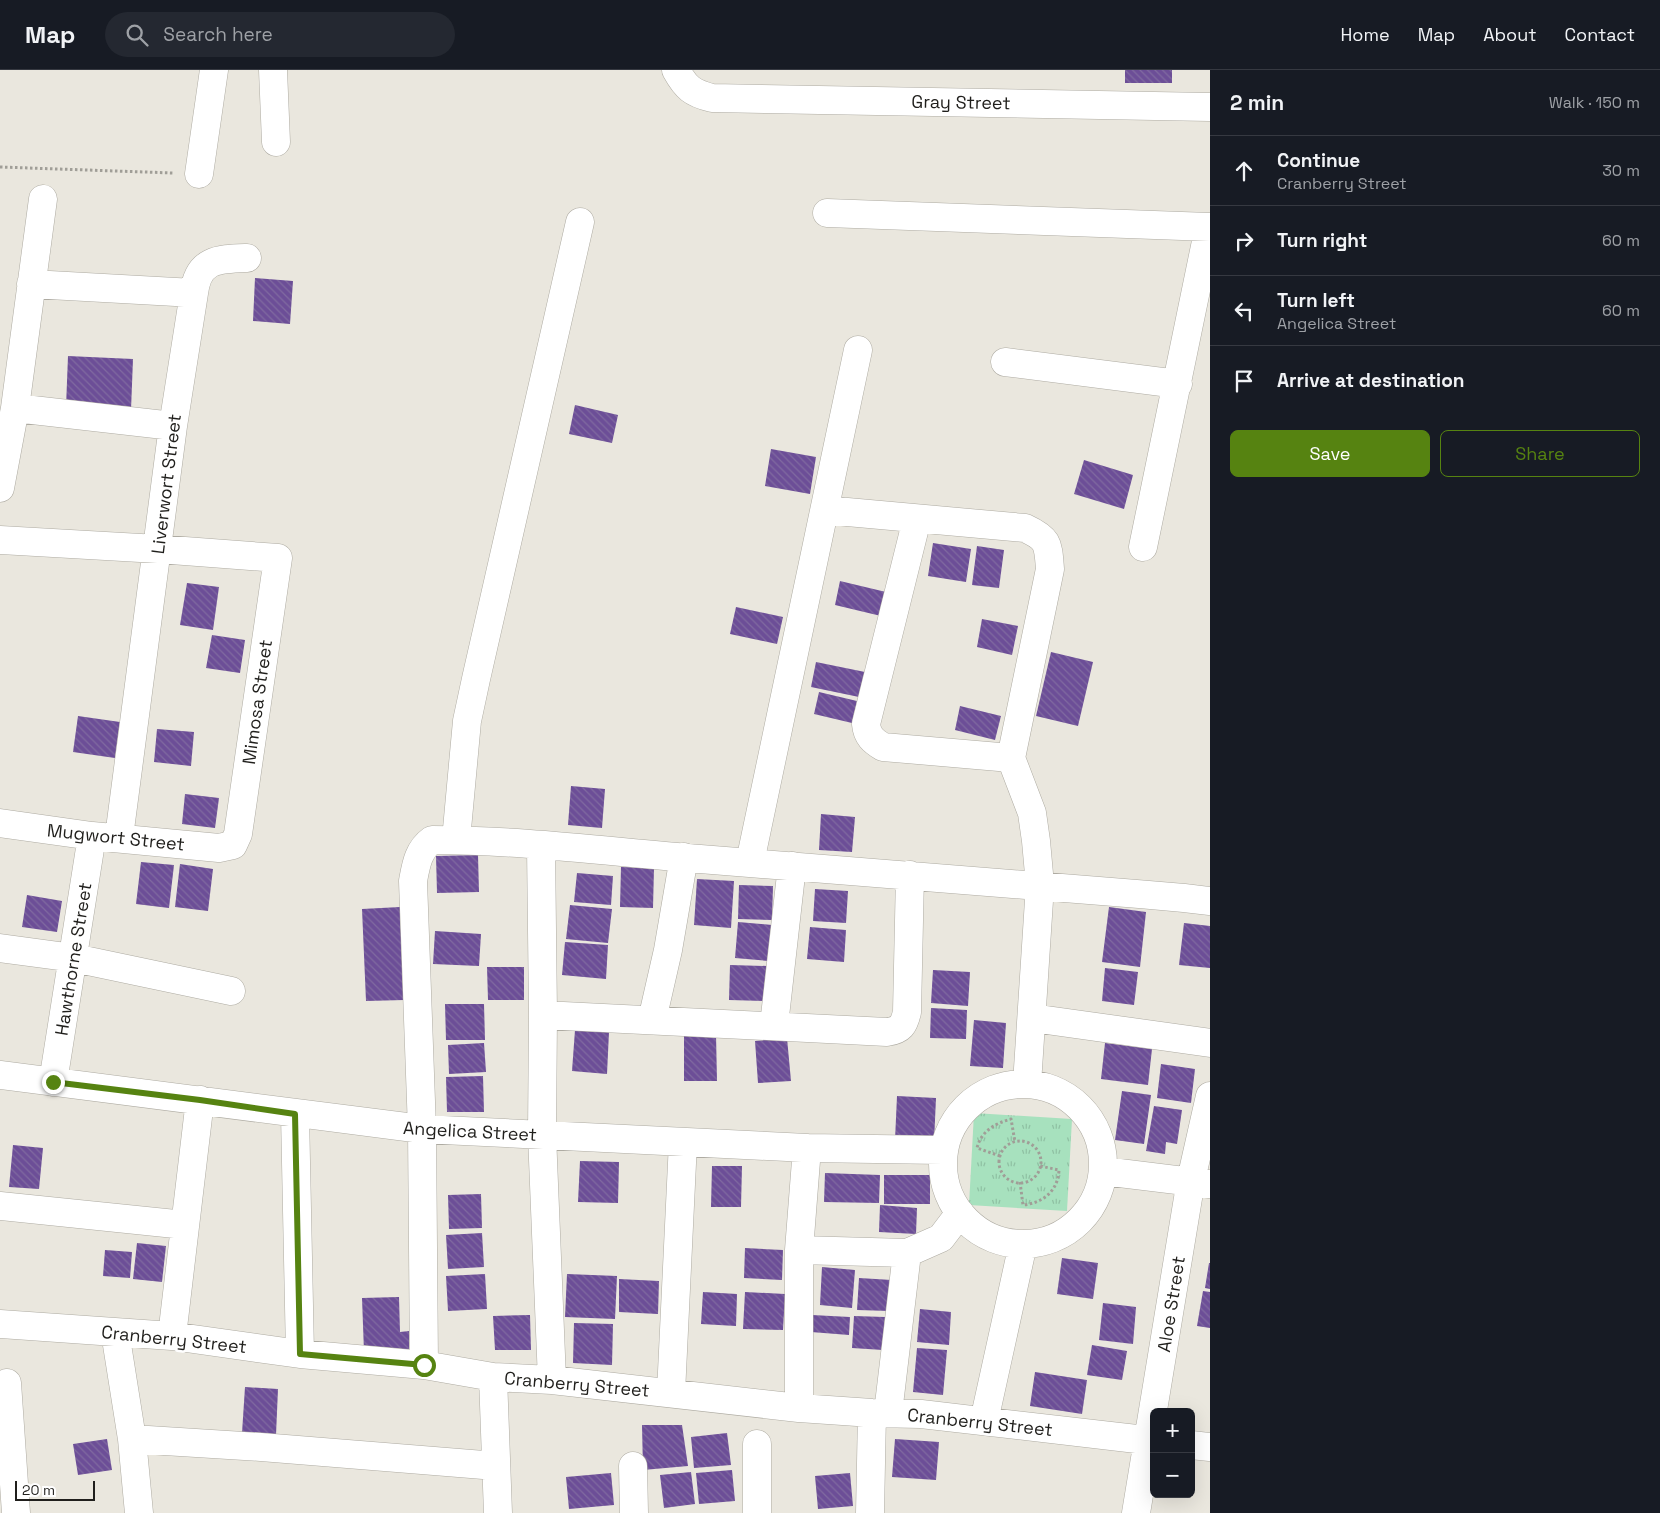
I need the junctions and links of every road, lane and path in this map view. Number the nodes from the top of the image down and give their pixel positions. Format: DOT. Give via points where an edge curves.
graph roads {
  1 [pos="214,70"];
  2 [pos="273,70"];
  3 [pos="676,70"];
  4 [pos="1210,107"];
  5 [pos="276,142"];
  6 [pos="0,167"];
  7 [pos="198,174"];
  8 [pos="42,199"];
  9 [pos="827,214"];
  10 [pos="580,222"];
  11 [pos="1210,227"];
  12 [pos="247,258"];
  13 [pos="31,284"];
  14 [pos="194,293"];
  15 [pos="858,350"];
  16 [pos="1005,362"];
  17 [pos="1178,384"];
  18 [pos="16,408"];
  19 [pos="173,426"];
  20 [pos="0,488"];
  21 [pos="825,510"];
  22 [pos="917,518"];
  23 [pos="0,540"];
  24 [pos="1143,547"];
  25 [pos="158,549"];
  26 [pos="1011,758"];
  27 [pos="0,823"];
  28 [pos="92,836"];
  29 [pos="119,838"];
  30 [pos="456,840"];
  31 [pos="233,845"];
  32 [pos="541,846"];
  33 [pos="684,857"];
  34 [pos="750,862"];
  35 [pos="792,866"];
  36 [pos="910,875"];
  37 [pos="1040,885"];
  38 [pos="1210,901"];
  39 [pos="0,948"];
  40 [pos="74,958"];
  41 [pos="231,991"];
  42 [pos="543,1015"];
  43 [pos="1032,1018"];
  44 [pos="652,1020"];
  45 [pos="774,1025"];
  46 [pos="1210,1043"];
  47 [pos="0,1075"];
  48 [pos="53,1082"];
  49 [pos="1027,1084"];
  50 [pos="1210,1096"];
  51 [pos="200,1100"];
  52 [pos="295,1114"];
  53 [pos="422,1129"];
  54 [pos="542,1135"];
  55 [pos="683,1142"];
  56 [pos="1015,1142"];
  57 [pos="807,1148"];
  58 [pos="943,1150"];
  59 [pos="1000,1156"];
  60 [pos="1040,1166"];
  61 [pos="1103,1170"];
  62 [pos="1020,1182"];
  63 [pos="1200,1182"];
  64 [pos="0,1206"];
  65 [pos="960,1213"];
  66 [pos="185,1225"];
  67 [pos="1023,1244"];
  68 [pos="799,1250"];
  69 [pos="907,1253"];
  70 [pos="0,1324"];
  71 [pos="115,1332"];
  72 [pos="172,1336"];
  73 [pos="300,1354"];
  74 [pos="424,1365"];
  75 [pos="493,1377"];
  76 [pos="552,1380"];
  77 [pos="7,1383"];
  78 [pos="671,1392"];
  79 [pos="799,1408"];
  80 [pos="1157,1408"];
  81 [pos="880,1413"];
  82 [pos="984,1421"];
  83 [pos="132,1439"];
  84 [pos="1150,1441"];
  85 [pos="757,1444"];
  86 [pos="1195,1445"];
  87 [pos="1150,1446"];
  88 [pos="1210,1447"];
  89 [pos="496,1466"];
  90 [pos="633,1466"];
  91 [pos="16,1513"];
  92 [pos="140,1513"];
  93 [pos="498,1513"];
  94 [pos="634,1513"];
  95 [pos="757,1513"];
  96 [pos="870,1513"];
  97 [pos="1136,1513"];
  1 -- 7 [label="street"];
  2 -- 5 [label="street"];
  3 -- 4 [label="street, Gray Street" via="684,84 696,94 712,98"];
  6 -- 7 [label="path"];
  8 -- 13 [label="street"];
  9 -- 11 [label="street"];
  10 -- 30 [label="street" via="467,721"];
  11 -- 17 [label="street"];
  12 -- 14 [label="street, Liverwort Street" via="212,262 196,281"];
  13 -- 14 [label="street"];
  13 -- 18 [label="street"];
  14 -- 19 [label="street, Liverwort Street"];
  15 -- 21 [label="street"];
  16 -- 17 [label="street"];
  17 -- 24 [label="street"];
  18 -- 19 [label="street"];
  18 -- 20 [label="street"];
  19 -- 25 [label="street, Liverwort Street"];
  21 -- 22 [label="street"];
  21 -- 34 [label="street"];
  22 -- 26 [label="street" via="1025,528 1040,535 1048,547 1050,569"];
  22 -- 26 [label="street" via="866,724 867,731 870,738 883,747"];
  23 -- 25 [label="street"];
  25 -- 29 [label="street, Liverwort Street"];
  25 -- 31 [label="street, Mimosa Street" via="278,558 238,834"];
  26 -- 37 [label="street" via="1032,813"];
  27 -- 28 [label="street, Mugwort Street"];
  28 -- 29 [label="street, Mugwort Street"];
  28 -- 40 [label="street, Hawthorne Street"];
  29 -- 31 [label="street, Mugwort Street" via="219,848"];
  30 -- 32 [label="street"];
  30 -- 53 [label="street" via="432,840 426,844 416,864 413,880"];
  32 -- 33 [label="street"];
  32 -- 42 [label="street"];
  33 -- 34 [label="street"];
  33 -- 44 [label="street"];
  34 -- 35 [label="street"];
  35 -- 36 [label="street"];
  35 -- 45 [label="street"];
  36 -- 37 [label="street"];
  36 -- 45 [label="street" via="907,1012 904,1023 887,1032"];
  37 -- 38 [label="street"];
  37 -- 43 [label="street"];
  39 -- 40 [label="street"];
  40 -- 41 [label="street"];
  40 -- 48 [label="street, Hawthorne Street"];
  42 -- 44 [label="street"];
  42 -- 54 [label="street"];
  43 -- 46 [label="street"];
  43 -- 49 [label="street"];
  44 -- 45 [label="street"];
  47 -- 48 [label="street, Angelica Street"];
  48 -- 51 [label="street, Angelica Street"];
  49 -- 58 [label="street" via="1011,1084 988,1092 969,1105 954,1123"];
  49 -- 61 [label="street" via="1058,1092 1078,1106 1093,1124 1101,1147"];
  50 -- 63 [label="street, Aloe Street"];
  51 -- 52 [label="street, Angelica Street"];
  51 -- 66 [label="street"];
  52 -- 53 [label="street, Angelica Street"];
  52 -- 73 [label="street"];
  53 -- 54 [label="street, Angelica Street"];
  53 -- 74 [label="street"];
  54 -- 55 [label="street, Angelica Street"];
  54 -- 76 [label="street"];
  55 -- 57 [label="street, Angelica Street"];
  55 -- 78 [label="street"];
  56 -- 59 [label="path" via="1007,1146"];
  56 -- 59 [label="path" via="1011,1119 988,1130 977,1148"];
  56 -- 60 [label="path" via="1033,1146 1038,1152"];
  57 -- 58 [label="street, Angelica Street"];
  57 -- 68 [label="street"];
  58 -- 65 [label="street" via="948,1192"];
  59 -- 62 [label="path" via="1003,1174"];
  60 -- 62 [label="path" via="1033,1178"];
  60 -- 62 [label="path" via="1059,1170 1054,1188 1047,1196 1023,1205"];
  61 -- 63 [label="street"];
  61 -- 67 [label="street" via="1098,1194 1086,1214 1068,1230 1046,1241"];
  63 -- 80 [label="street, Aloe Street"];
  64 -- 66 [label="street"];
  65 -- 67 [label="street" via="977,1229 999,1240"];
  65 -- 69 [label="street" via="941,1238"];
  66 -- 72 [label="street"];
  67 -- 82 [label="street"];
  68 -- 69 [label="street"];
  68 -- 79 [label="street"];
  69 -- 81 [label="street"];
  70 -- 71 [label="street, Cranberry Street"];
  71 -- 72 [label="street, Cranberry Street"];
  71 -- 83 [label="street"];
  72 -- 73 [label="street, Cranberry Street"];
  73 -- 74 [label="street, Cranberry Street"];
  74 -- 75 [label="street, Cranberry Street"];
  75 -- 76 [label="street, Cranberry Street"];
  75 -- 89 [label="street"];
  76 -- 78 [label="street, Cranberry Street"];
  77 -- 91 [label="street"];
  78 -- 79 [label="street, Cranberry Street"];
  79 -- 81 [label="street, Cranberry Street"];
  81 -- 82 [label="street, Cranberry Street"];
  81 -- 96 [label="street"];
  82 -- 84 [label="street, Cranberry Street"];
  83 -- 89 [label="street"];
  83 -- 92 [label="street"];
  85 -- 95 [label="street"];
  86 -- 88 [label="street"];
  87 -- 97 [label="street, Aloe Street"];
  89 -- 93 [label="street"];
  90 -- 94 [label="street"];
}
